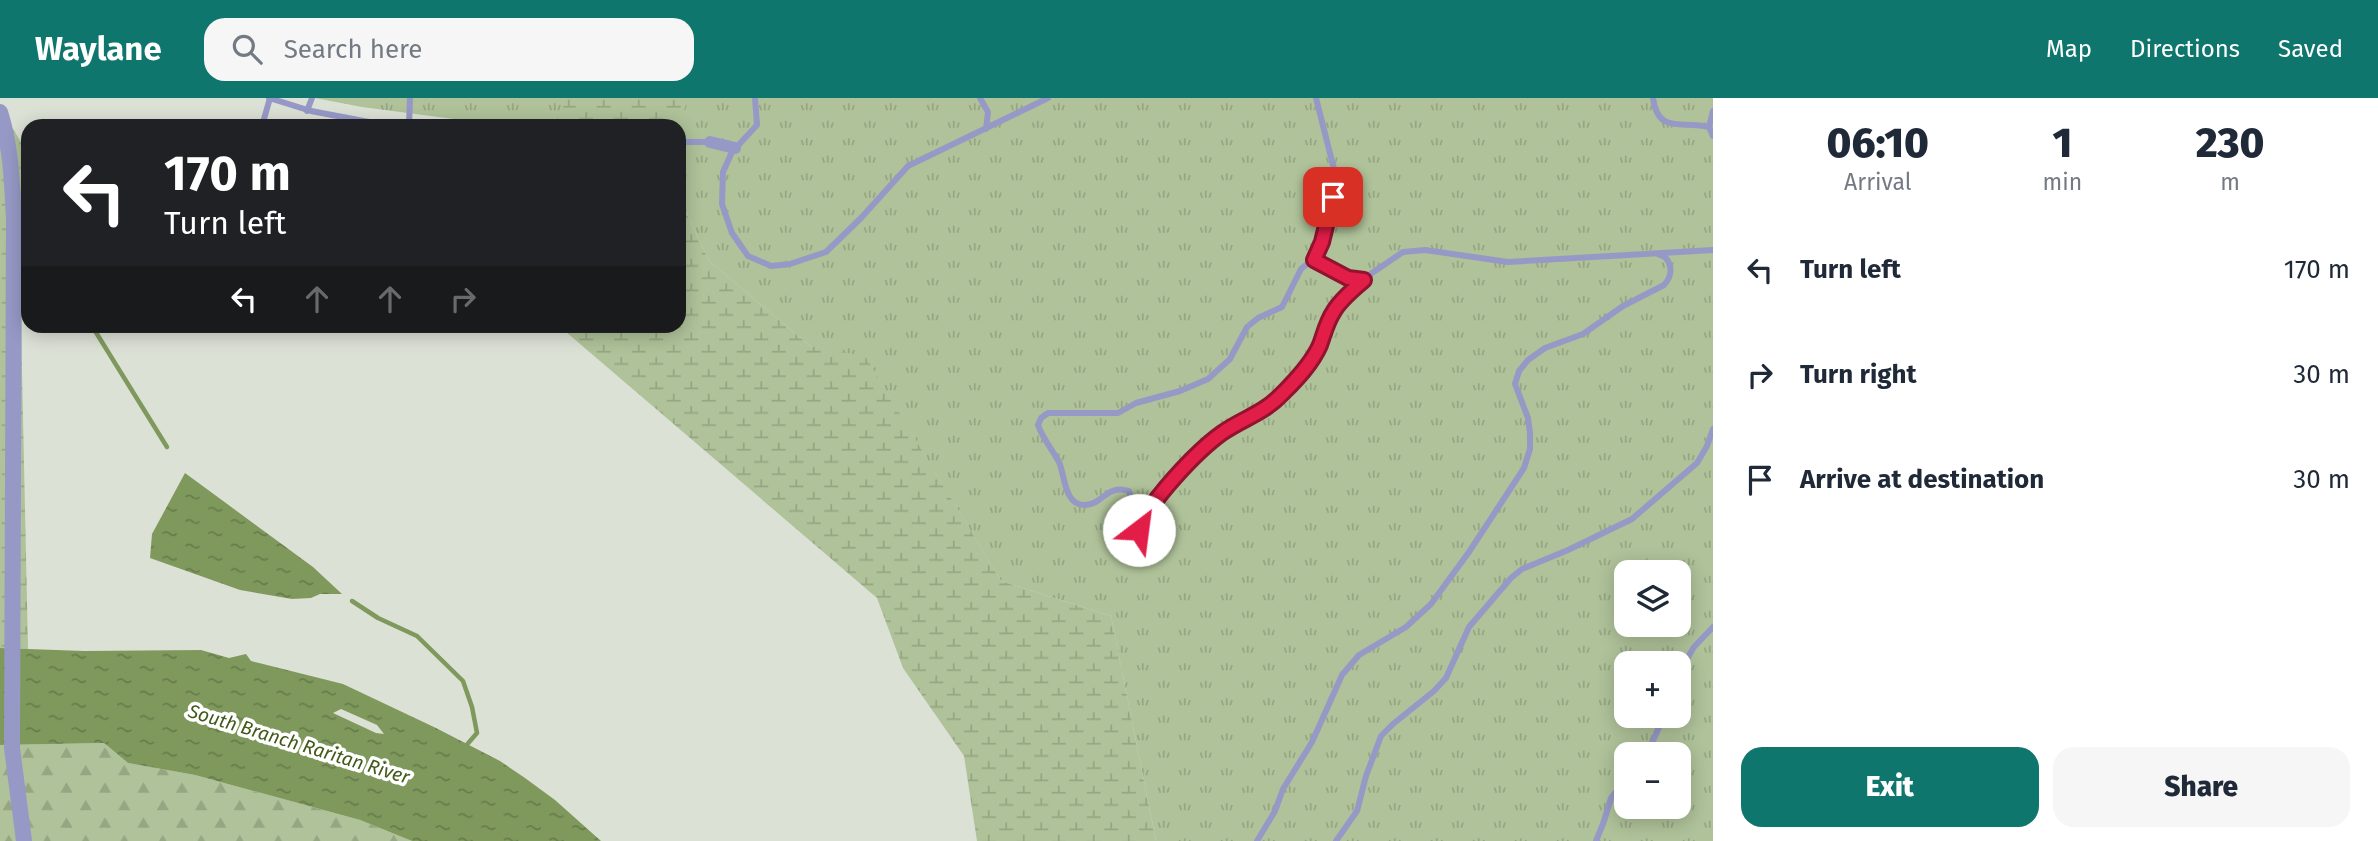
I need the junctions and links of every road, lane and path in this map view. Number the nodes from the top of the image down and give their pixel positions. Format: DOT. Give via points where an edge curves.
graph roads {
  1 [pos="270,98"];
  2 [pos="312,98"];
  3 [pos="410,98"];
  4 [pos="755,98"];
  5 [pos="980,98"];
  6 [pos="1048,98"];
  7 [pos="1315,98"];
  8 [pos="1653,98"];
  9 [pos="307,111"];
  10 [pos="1713,111"];
  11 [pos="0,112"];
  12 [pos="264,119"];
  13 [pos="351,119"];
  14 [pos="409,119"];
  15 [pos="1709,127"];
  16 [pos="986,129"];
  17 [pos="1713,136"];
  18 [pos="686,142"];
  19 [pos="710,142"];
  20 [pos="735,148"];
  21 [pos="1713,250"];
  22 [pos="1656,254"];
  23 [pos="1314,260"];
  24 [pos="1364,280"];
  25 [pos="1713,429"];
  26 [pos="1713,627"];
  27 [pos="1691,652"];
  28 [pos="1614,793"];
  29 [pos="24,841"];
  30 [pos="1257,841"];
  31 [pos="1336,841"];
  32 [pos="1596,841"];
  1 -- 9 [label="lane"];
  1 -- 12 [label="lane"];
  2 -- 9 [label="lane"];
  3 -- 14 [label="lane"];
  4 -- 20 [label="lane" via="757,125"];
  5 -- 16 [label="lane" via="988,112"];
  6 -- 16 [label="lane"];
  7 -- 23 [label="lane" via="1336,181"];
  8 -- 15 [label="lane" via="1665,123"];
  9 -- 13 [label="lane"];
  10 -- 15 [label="lane"];
  11 -- 29 [label="street" via="11,165 14,219 12,748"];
  15 -- 17 [label="lane"];
  16 -- 20 [label="lane" via="908,166 825,252 771,266 748,256 732,233 722,204 723,172"];
  18 -- 19 [label="lane"];
  19 -- 20 [label="street"];
  21 -- 22 [label="lane"];
  22 -- 24 [label="lane" via="1508,261 1425,250 1403,252"];
  22 -- 30 [label="lane" via="1665,257 1671,268 1664,285 1583,334 1545,348 1519,371 1515,384 1531,433 1524,468 1431,604 1396,635 1359,655 1342,675 1312,742"];
  23 -- 24 [label="lane" via="1348,278"];
  23 -- 24 [label="lane" via="1301,269 1282,307 1247,327 1230,359 1209,379 1118,413 1063,412 1041,418 1041,434 1060,464 1075,503 1096,502 1120,488 1129,491 1132,502 1115,538 1122,550 1131,550 1142,520 1196,456 1223,432 1266,409 1296,379 1319,346 1334,309"];
  25 -- 31 [label="lane" via="1697,463 1632,519 1511,578 1469,627 1446,678 1381,736 1357,811"];
  26 -- 27 [label="lane"];
  28 -- 32 [label="lane"];
}
